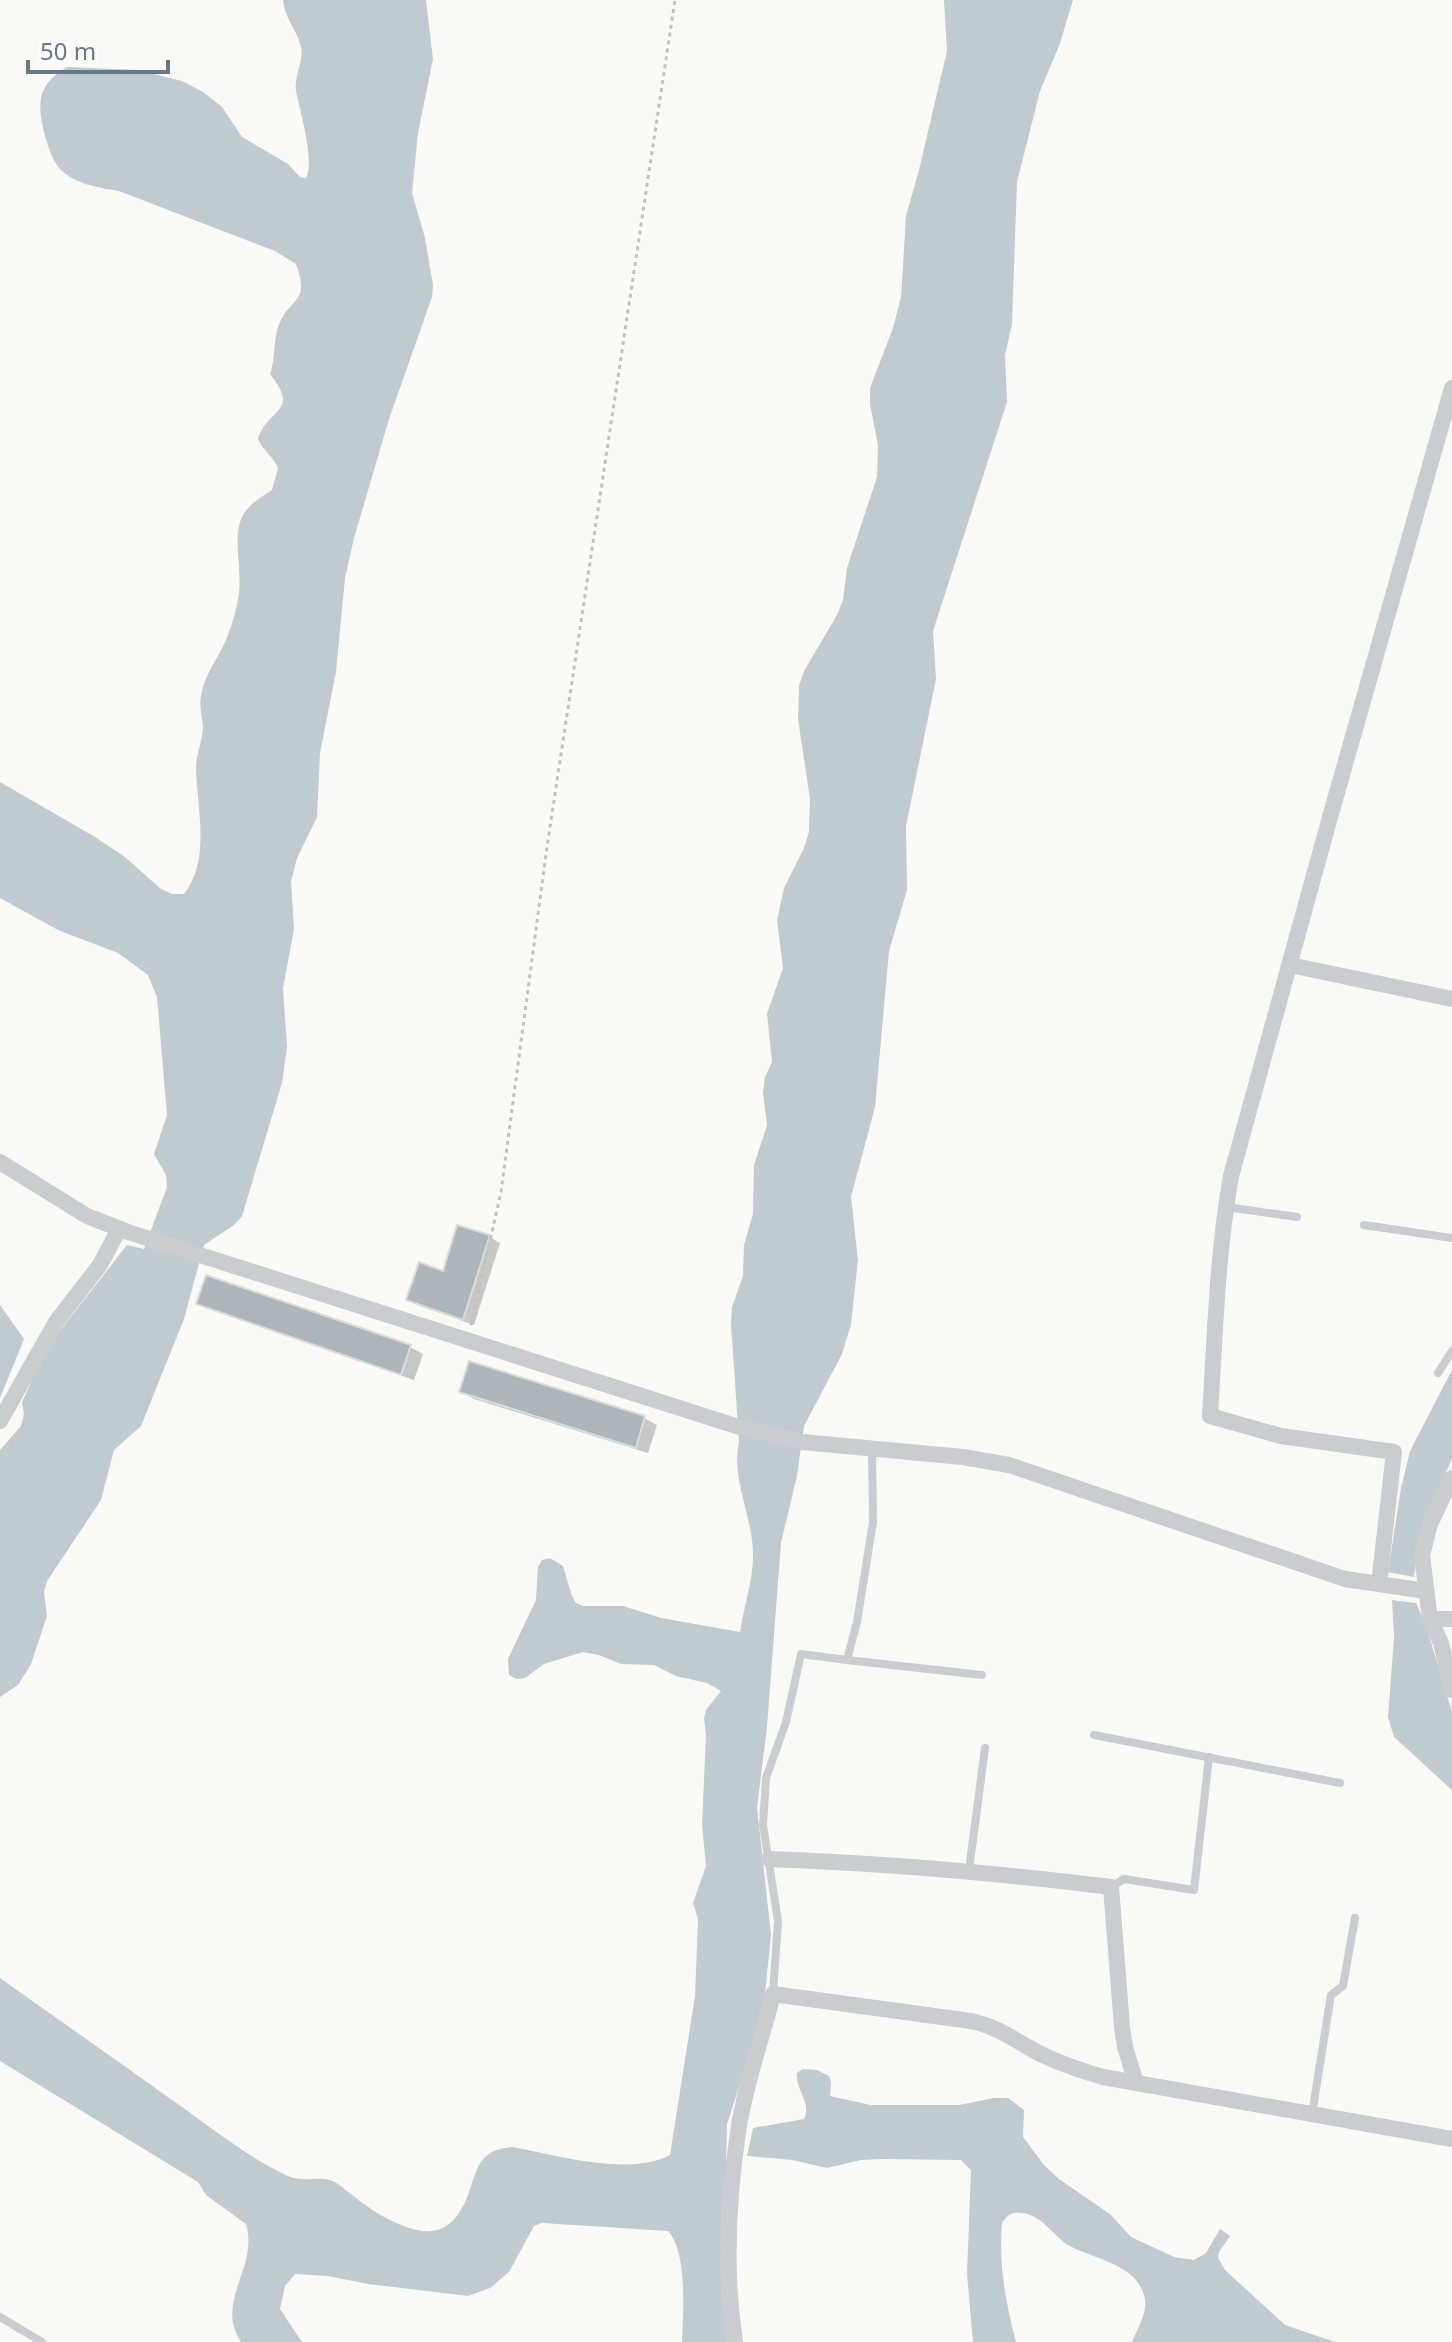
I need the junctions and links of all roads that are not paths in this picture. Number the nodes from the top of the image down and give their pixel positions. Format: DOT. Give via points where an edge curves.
graph roads {
  1 [pos="1452,388"];
  2 [pos="1290,965"];
  3 [pos="1452,999"];
  4 [pos="0,1162"];
  5 [pos="1226,1207"];
  6 [pos="1297,1217"];
  7 [pos="1364,1225"];
  8 [pos="124,1230"];
  9 [pos="1452,1238"];
  10 [pos="1452,1351"];
  11 [pos="1438,1373"];
  12 [pos="0,1421"];
  13 [pos="872,1449"];
  14 [pos="1452,1478"];
  15 [pos="1379,1584"];
  16 [pos="1426,1591"];
  17 [pos="1430,1619"];
  18 [pos="1452,1619"];
  19 [pos="847,1660"];
  20 [pos="982,1675"];
  21 [pos="1452,1690"];
  22 [pos="1094,1735"];
  23 [pos="985,1748"];
  24 [pos="1209,1757"];
  25 [pos="1340,1783"];
  26 [pos="769,1859"];
  27 [pos="969,1870"];
  28 [pos="1111,1887"];
  29 [pos="1355,1918"];
  30 [pos="773,1994"];
  31 [pos="1136,2083"];
  32 [pos="1311,2115"];
  33 [pos="1452,2139"];
  34 [pos="0,2317"];
  35 [pos="42,2342"];
  36 [pos="735,2342"];
  1 -- 2 [label="street"];
  2 -- 3 [label="street"];
  2 -- 5 [label="street"];
  4 -- 8 [label="street" via="87,1216"];
  5 -- 6 [label="lane"];
  5 -- 15 [label="street" via="1210,1416 1281,1436 1394,1452"];
  7 -- 9 [label="lane"];
  8 -- 12 [label="street" via="56,1322"];
  8 -- 13 [label="street" via="736,1426 802,1442"];
  10 -- 11 [label="lane"];
  13 -- 15 [label="street" via="1009,1465 1345,1579"];
  13 -- 19 [label="lane" via="873,1522"];
  14 -- 16 [label="street" via="1425,1539"];
  15 -- 16 [label="street"];
  16 -- 17 [label="street"];
  17 -- 18 [label="street"];
  17 -- 21 [label="street"];
  19 -- 20 [label="lane"];
  19 -- 26 [label="lane" via="801,1654 786,1722 766,1778 763,1825"];
  22 -- 24 [label="lane"];
  23 -- 27 [label="lane"];
  24 -- 25 [label="lane"];
  24 -- 28 [label="lane" via="1194,1890 1124,1879"];
  26 -- 27 [label="street"];
  26 -- 30 [label="lane" via="778,1921"];
  27 -- 28 [label="street"];
  28 -- 31 [label="street" via="1122,2027"];
  29 -- 32 [label="lane" via="1343,1986 1331,1995"];
  30 -- 31 [label="street" via="982,2023 1063,2064"];
  30 -- 36 [label="street" via="739,2124 728,2239"];
  31 -- 32 [label="street"];
  32 -- 33 [label="street"];
  34 -- 35 [label="lane"];
}
